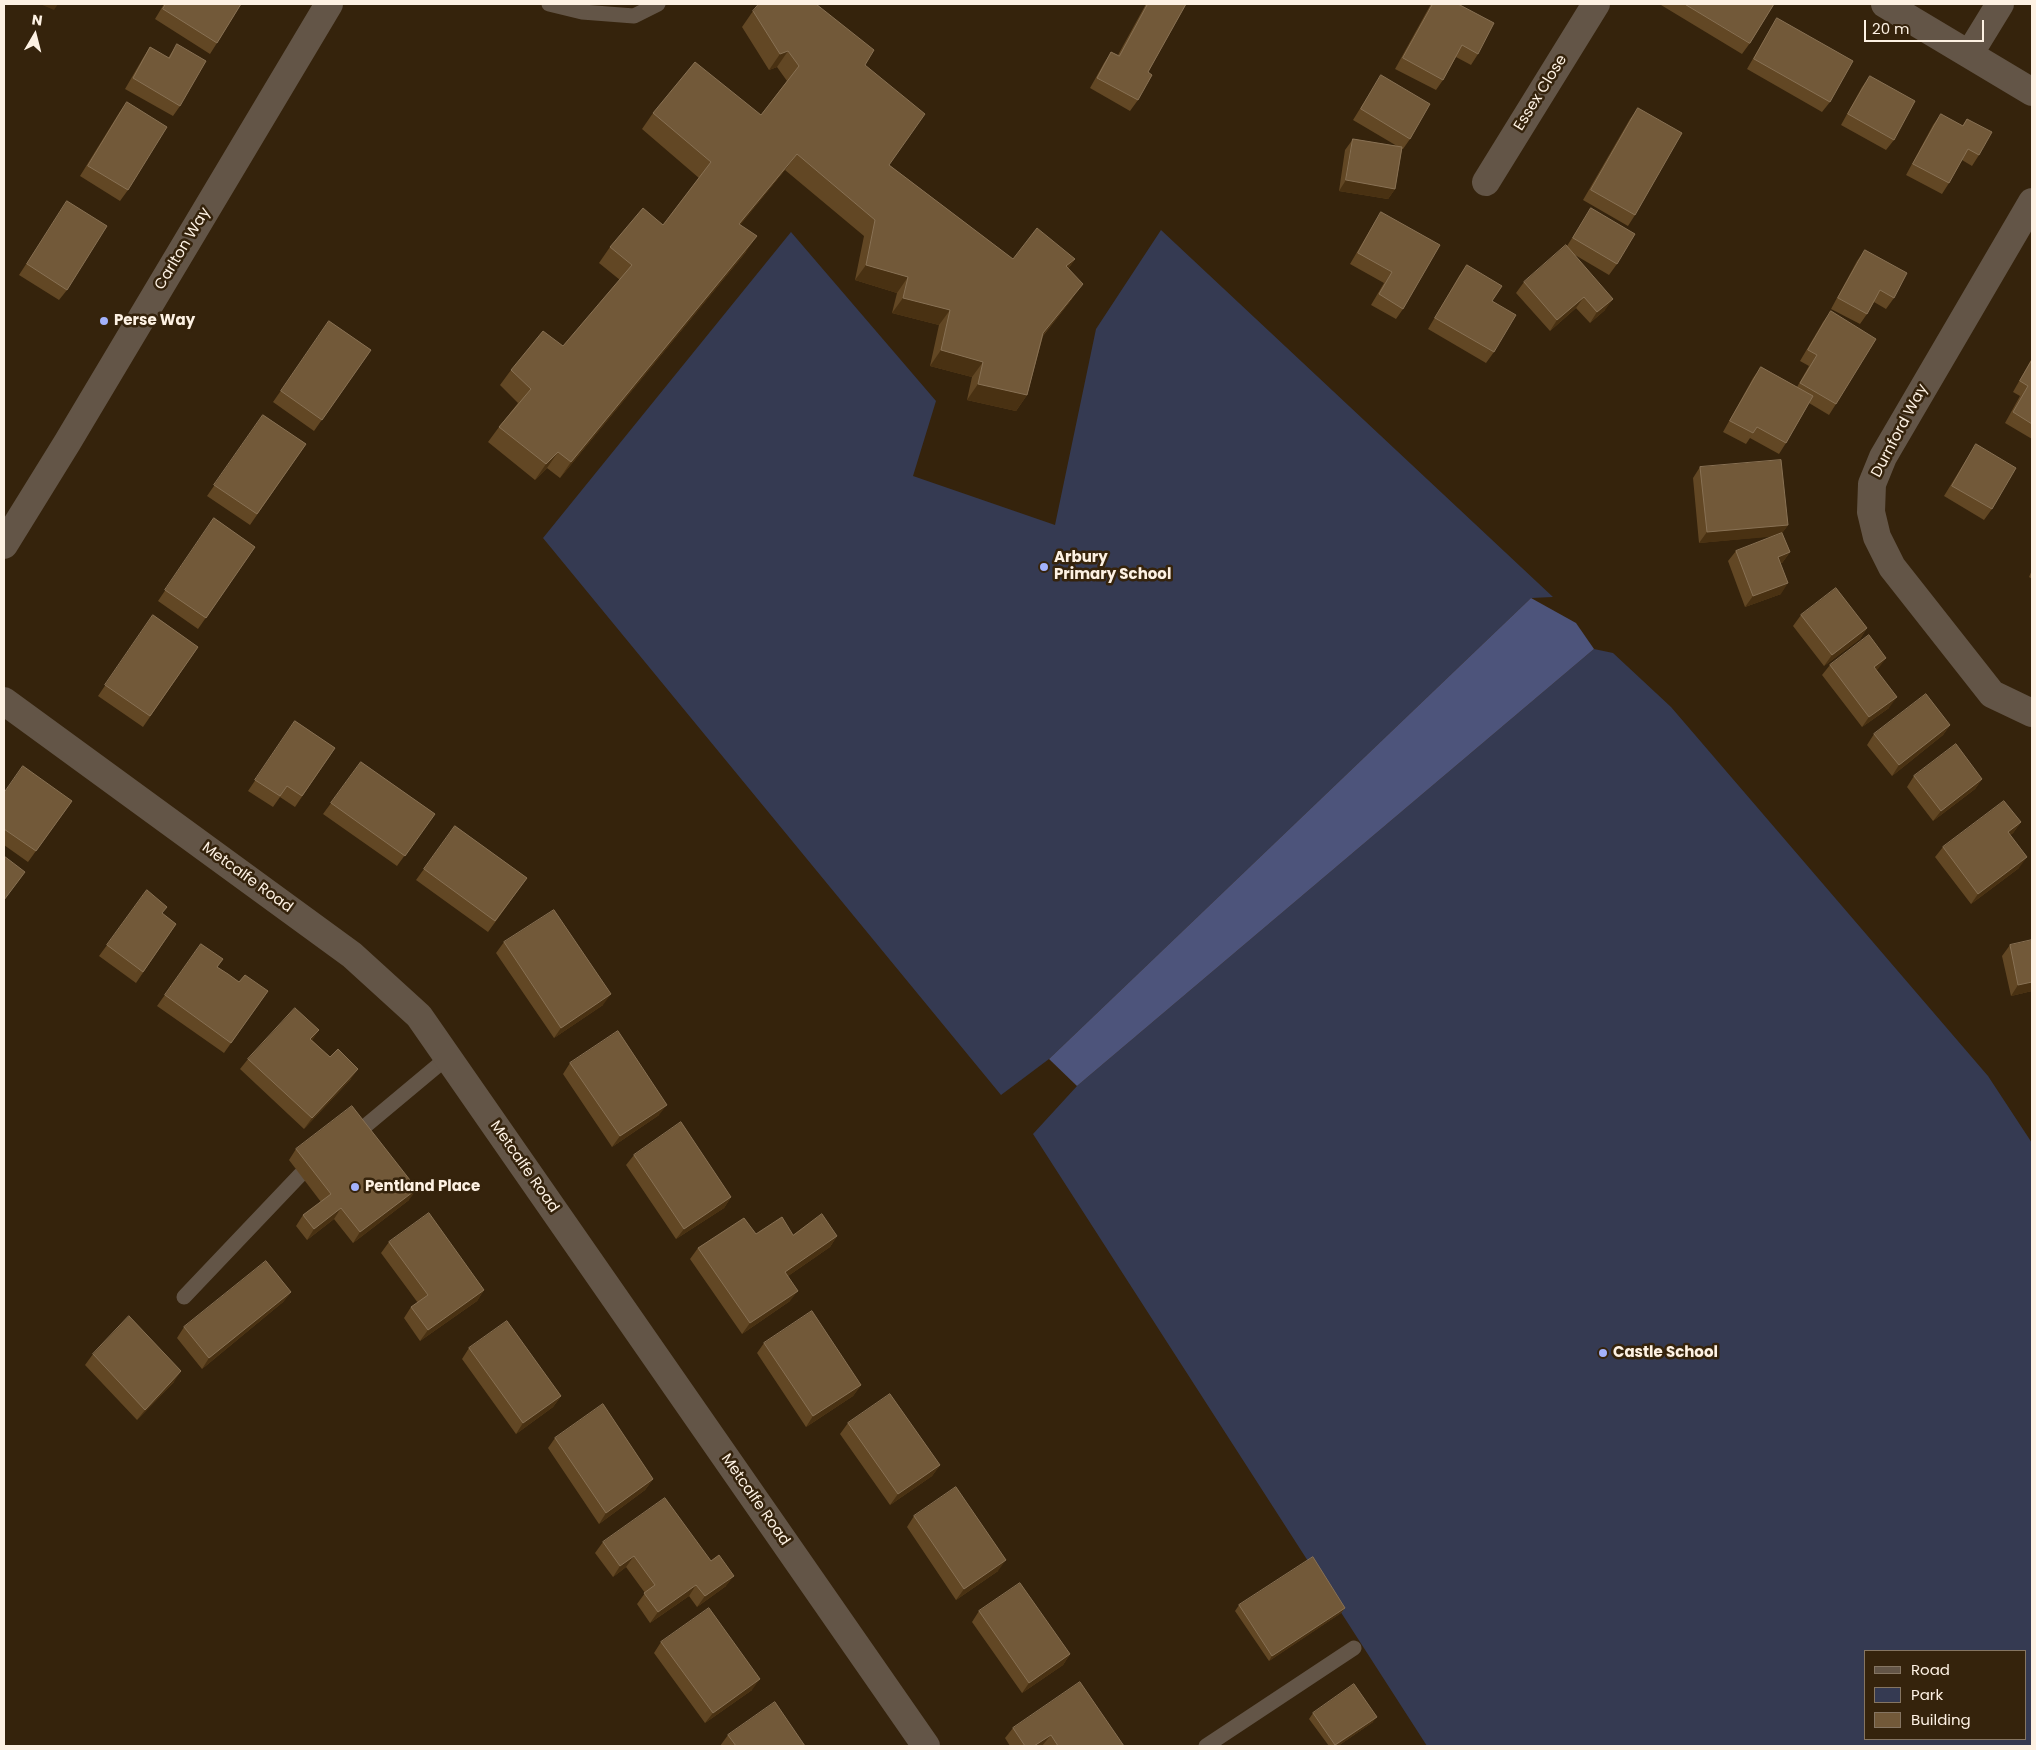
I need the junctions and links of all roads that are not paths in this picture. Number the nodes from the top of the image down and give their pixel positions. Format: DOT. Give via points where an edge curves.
graph roads {
  1 [pos="329,4"];
  2 [pos="549,4"];
  3 [pos="658,4"];
  4 [pos="1596,4"];
  5 [pos="1885,4"];
  6 [pos="2000,4"];
  7 [pos="1970,53"];
  8 [pos="2032,92"];
  9 [pos="1486,182"];
  10 [pos="2032,202"];
  11 [pos="4,545"];
  12 [pos="4,701"];
  13 [pos="2032,713"];
  14 [pos="448,1057"];
  15 [pos="357,1133"];
  16 [pos="300,1175"];
  17 [pos="184,1297"];
  18 [pos="1354,1648"];
  19 [pos="926,1746"];
  20 [pos="1206,1746"];
  1 -- 11 [label="street, Carlton Way"];
  2 -- 3 [label="lane" via="582,12 634,16"];
  4 -- 9 [label="street, Essex Close"];
  5 -- 7 [label="street"];
  6 -- 7 [label="street"];
  7 -- 8 [label="street"];
  10 -- 13 [label="street, Durnford Way" via="1883,457 1872,484 1870,512 1876,537 1892,567 1992,694"];
  12 -- 14 [label="street, Metcalfe Road" via="352,955 419,1016"];
  14 -- 15 [label="lane"];
  14 -- 19 [label="street, Metcalfe Road"];
  16 -- 17 [label="lane"];
  18 -- 20 [label="lane"];
}
